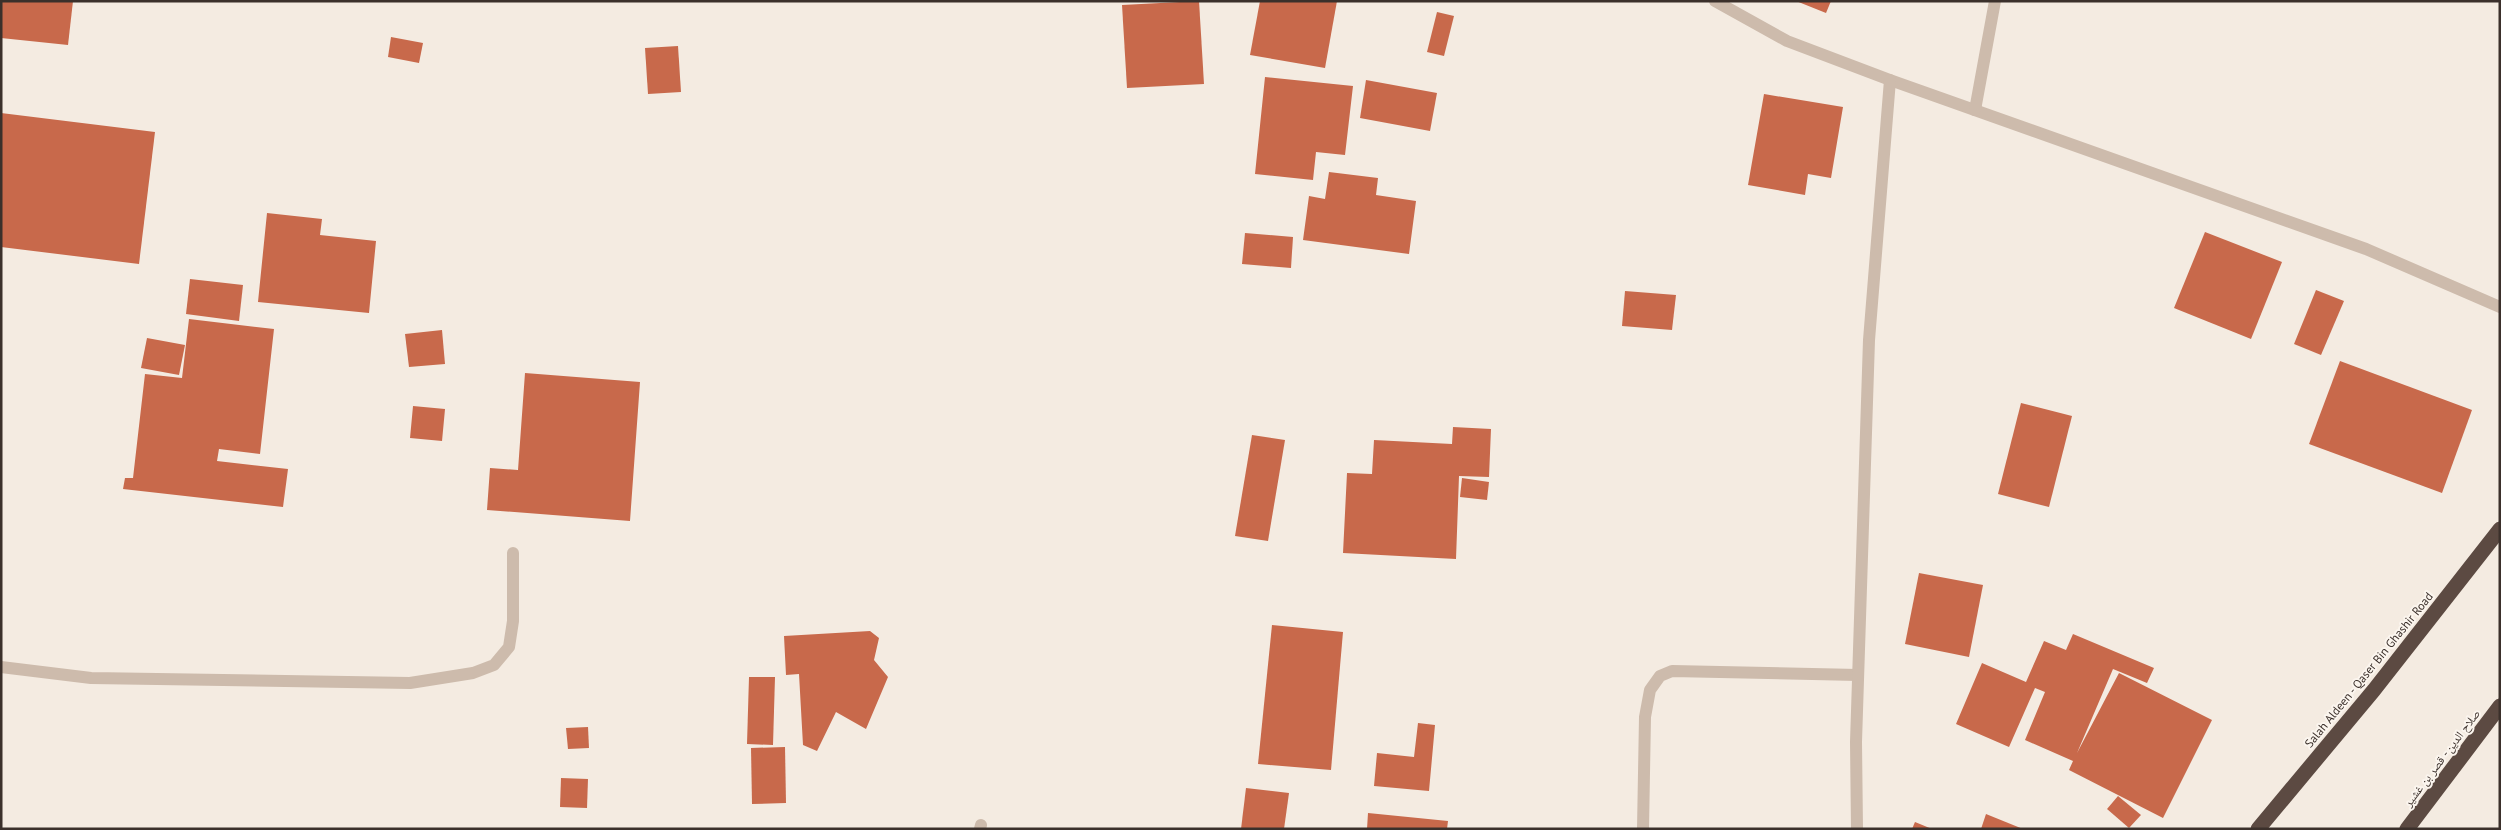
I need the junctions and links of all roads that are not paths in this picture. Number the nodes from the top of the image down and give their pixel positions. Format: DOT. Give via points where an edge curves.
graph roads {
  1 [pos="1715,1"];
  2 [pos="1995,1"];
  3 [pos="1890,80"];
  4 [pos="1974,110"];
  5 [pos="2500,307"];
  6 [pos="2500,529"];
  7 [pos="513,553"];
  8 [pos="1,667"];
  9 [pos="1858,675"];
  10 [pos="2500,706"];
  11 [pos="1643,829"];
  12 [pos="1857,829"];
  13 [pos="2258,829"];
  14 [pos="2407,829"];
  1 -- 3 [label="street" via="1787,41"];
  2 -- 4 [label="street"];
  3 -- 4 [label="street"];
  3 -- 9 [label="street" via="1868,340"];
  4 -- 5 [label="street" via="2366,248"];
  6 -- 13 [label="highway, Salah Aldeen - Qaser Bin Ghashir Road" via="2374,690"];
  7 -- 8 [label="street" via="514,621 509,647 494,665 473,673 410,683 91,678"];
  9 -- 11 [label="street" via="1672,671 1660,676 1650,690 1645,717"];
  9 -- 12 [label="street"];
  10 -- 14 [label="highway, صلاح الدين - قصر بن غشير"];
}
